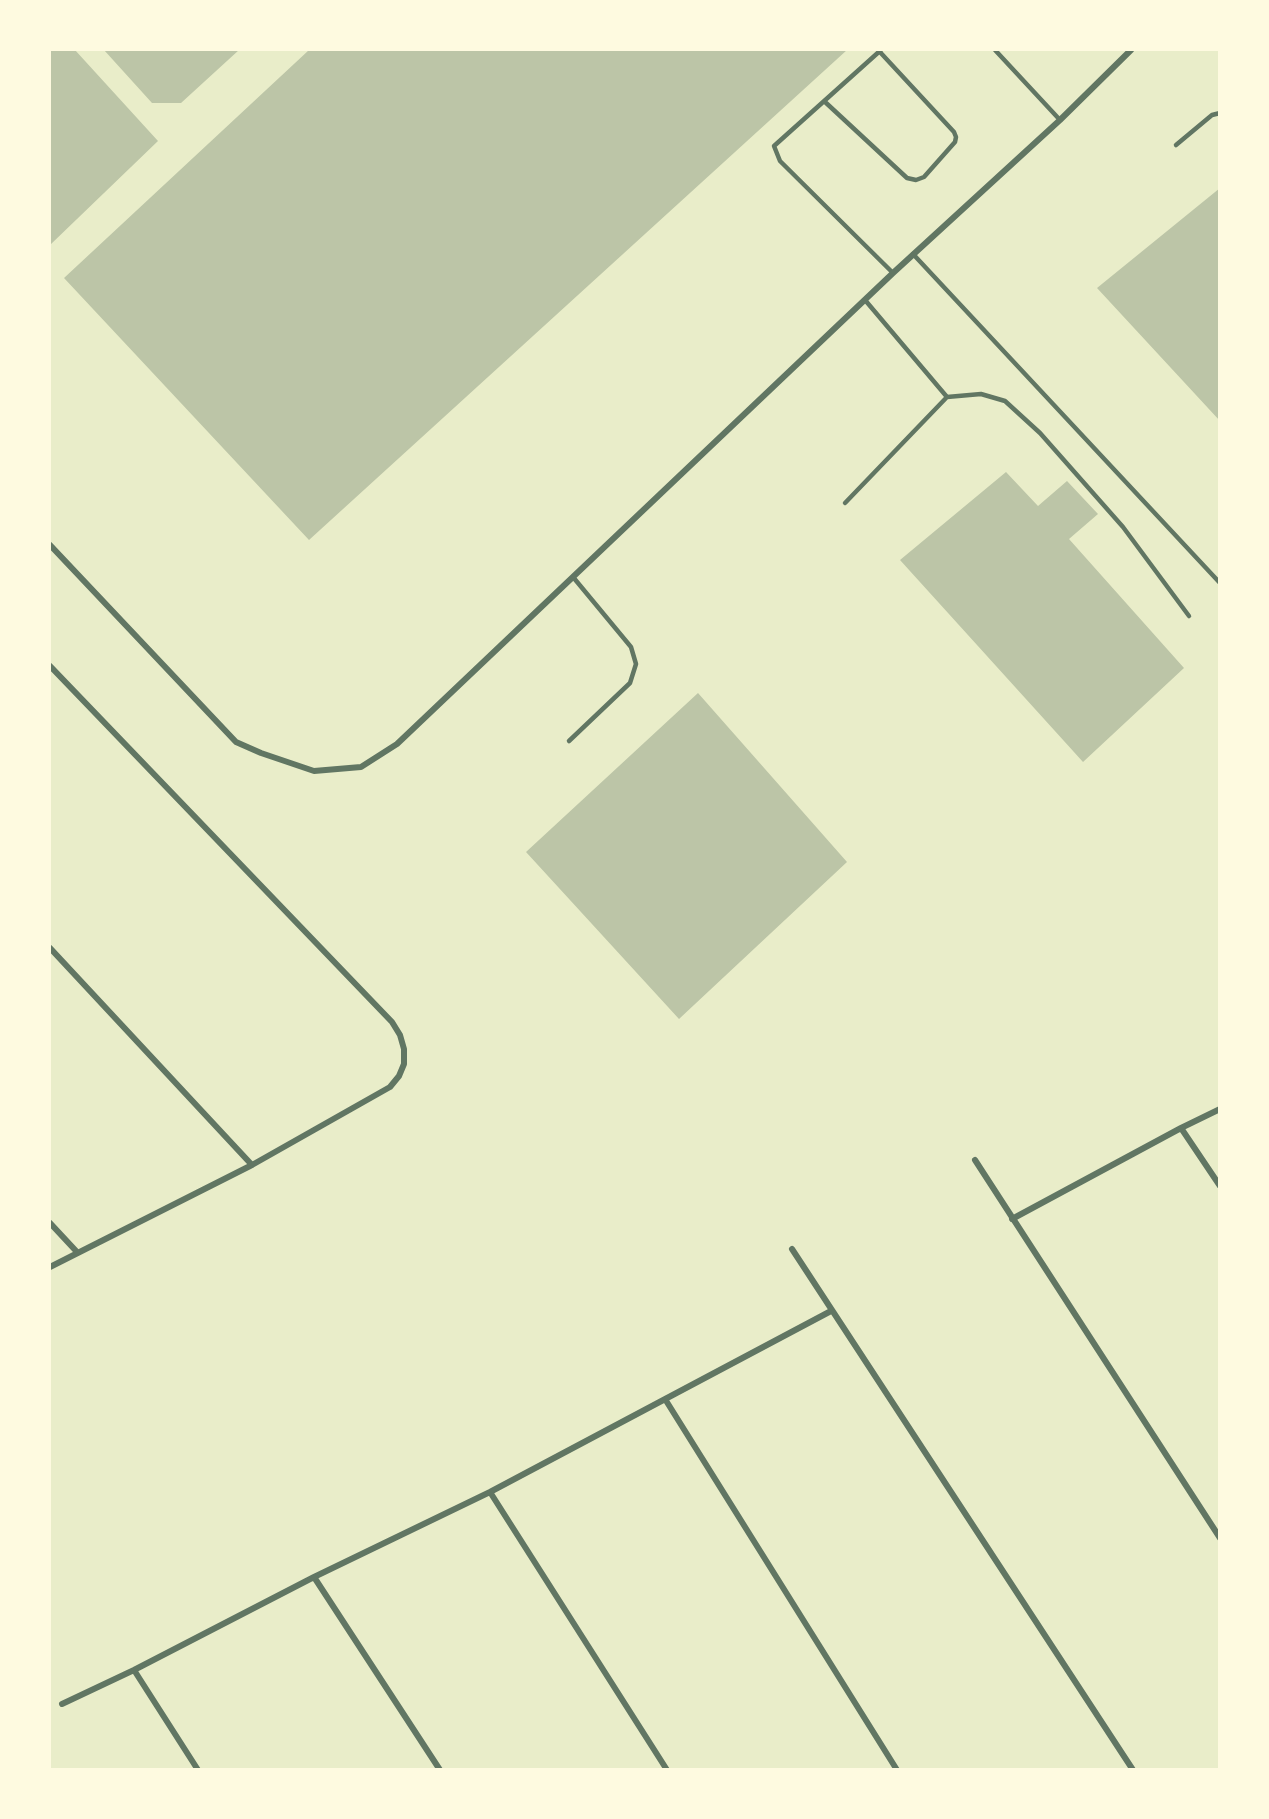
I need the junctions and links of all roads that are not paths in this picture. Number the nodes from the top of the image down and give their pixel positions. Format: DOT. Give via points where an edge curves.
graph roads {
  1 [pos="880,50"];
  2 [pos="995,50"];
  3 [pos="1131,50"];
  4 [pos="824,102"];
  5 [pos="1220,113"];
  6 [pos="1060,120"];
  7 [pos="1176,145"];
  8 [pos="913,255"];
  9 [pos="893,273"];
  10 [pos="865,300"];
  11 [pos="947,396"];
  12 [pos="845,502"];
  13 [pos="50,545"];
  14 [pos="573,577"];
  15 [pos="1220,583"];
  16 [pos="1189,616"];
  17 [pos="50,666"];
  18 [pos="569,741"];
  19 [pos="50,948"];
  20 [pos="1220,1109"];
  21 [pos="1181,1128"];
  22 [pos="975,1160"];
  23 [pos="252,1165"];
  24 [pos="1220,1186"];
  25 [pos="1012,1219"];
  26 [pos="50,1223"];
  27 [pos="792,1249"];
  28 [pos="77,1252"];
  29 [pos="50,1267"];
  30 [pos="831,1311"];
  31 [pos="665,1399"];
  32 [pos="490,1492"];
  33 [pos="1220,1538"];
  34 [pos="314,1577"];
  35 [pos="134,1670"];
  36 [pos="62,1704"];
  37 [pos="198,1770"];
  38 [pos="440,1770"];
  39 [pos="667,1770"];
  40 [pos="897,1770"];
  41 [pos="1133,1770"];
  1 -- 4 [label="lane"];
  1 -- 4 [label="lane" via="956,137 924,177 907,178"];
  2 -- 6 [label="lane"];
  3 -- 6 [label="street"];
  4 -- 9 [label="lane" via="774,146 780,161"];
  5 -- 7 [label="lane" via="1212,115"];
  6 -- 8 [label="street"];
  8 -- 9 [label="street"];
  8 -- 15 [label="lane"];
  9 -- 10 [label="street"];
  10 -- 11 [label="lane"];
  10 -- 14 [label="street"];
  11 -- 12 [label="lane"];
  11 -- 16 [label="lane" via="981,394 1005,401 1014,409 1123,528"];
  13 -- 14 [label="street" via="236,742 314,771 361,767 397,744"];
  14 -- 18 [label="lane" via="631,647 636,664 630,683"];
  17 -- 23 [label="street" via="392,1022 400,1035 404,1064 390,1087"];
  19 -- 23 [label="street"];
  20 -- 21 [label="street"];
  21 -- 24 [label="street"];
  21 -- 25 [label="street"];
  22 -- 25 [label="street"];
  23 -- 28 [label="street"];
  25 -- 33 [label="street"];
  26 -- 28 [label="street"];
  27 -- 30 [label="street"];
  28 -- 29 [label="street"];
  30 -- 31 [label="street"];
  30 -- 41 [label="street"];
  31 -- 32 [label="street"];
  31 -- 40 [label="street"];
  32 -- 34 [label="street"];
  32 -- 39 [label="street"];
  34 -- 35 [label="street"];
  34 -- 38 [label="street"];
  35 -- 36 [label="street"];
  35 -- 37 [label="street"];
}
